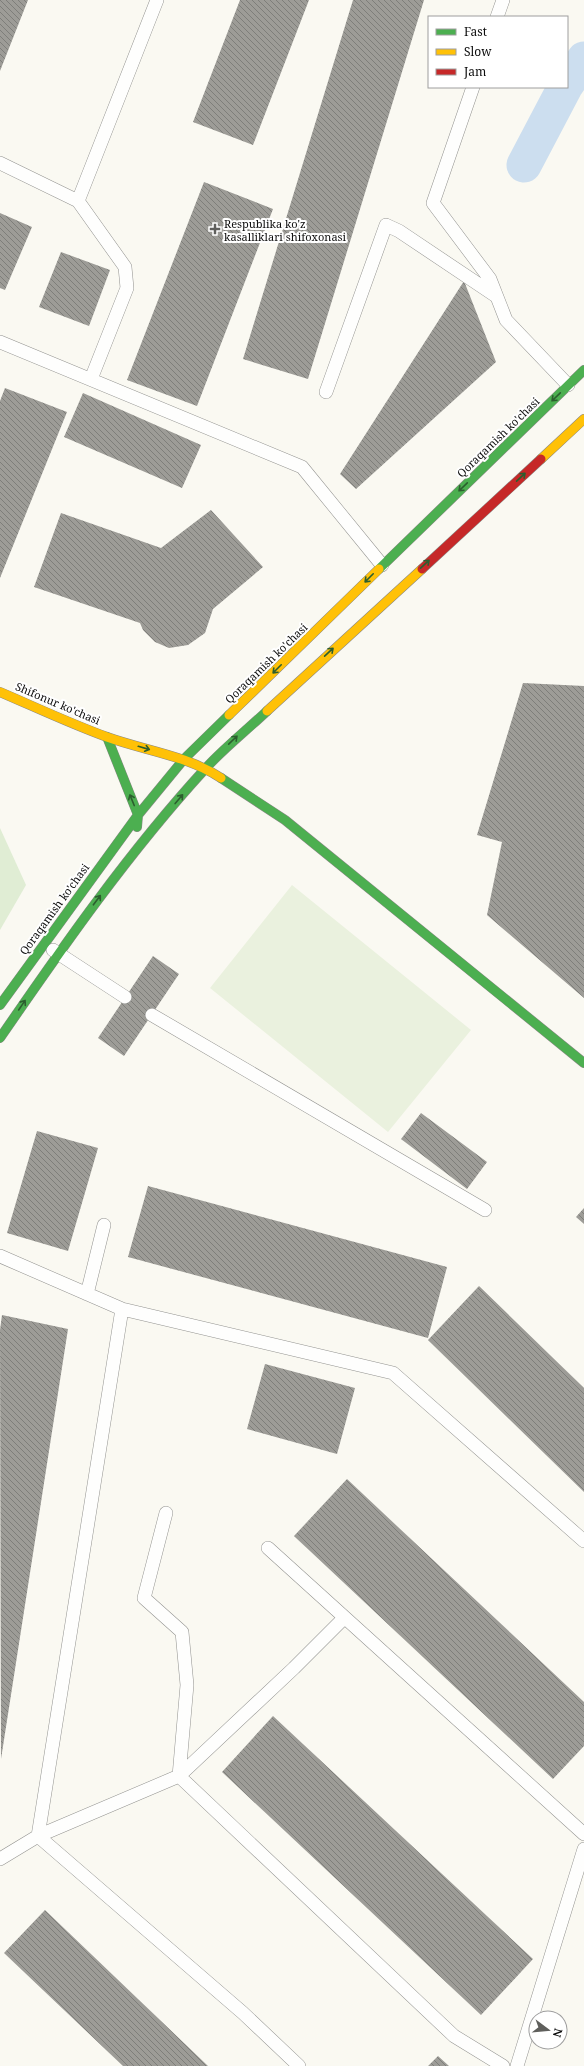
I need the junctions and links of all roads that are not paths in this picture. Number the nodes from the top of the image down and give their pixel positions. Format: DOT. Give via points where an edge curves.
graph roads {
  1 [pos="157,0"];
  2 [pos="503,0"];
  3 [pos="497,16"];
  4 [pos="473,88"];
  5 [pos="0,163"];
  6 [pos="78,201"];
  7 [pos="496,296"];
  8 [pos="0,342"];
  9 [pos="584,370"];
  10 [pos="91,379"];
  11 [pos="568,385"];
  12 [pos="326,392"];
  13 [pos="584,419"];
  14 [pos="382,565"];
  15 [pos="0,692"];
  16 [pos="107,737"];
  17 [pos="184,759"];
  18 [pos="206,768"];
  19 [pos="138,814"];
  20 [pos="134,852"];
  21 [pos="43,944"];
  22 [pos="58,953"];
  23 [pos="125,997"];
  24 [pos="0,1004"];
  25 [pos="152,1015"];
  26 [pos="0,1038"];
  27 [pos="584,1062"];
  28 [pos="485,1210"];
  29 [pos="104,1225"];
  30 [pos="0,1256"];
  31 [pos="87,1294"];
  32 [pos="122,1309"];
  33 [pos="166,1513"];
  34 [pos="584,1541"];
  35 [pos="268,1548"];
  36 [pos="344,1618"];
  37 [pos="179,1776"];
  38 [pos="584,1834"];
  39 [pos="38,1836"];
  40 [pos="584,1849"];
  41 [pos="0,1859"];
  42 [pos="299,2066"];
  43 [pos="502,2066"];
  44 [pos="517,2066"];
  1 -- 6 [label="lane"];
  2 -- 3 [label="lane"];
  4 -- 7 [label="lane" via="433,203 490,279"];
  5 -- 6 [label="lane"];
  6 -- 10 [label="lane" via="125,267 127,288"];
  7 -- 11 [label="lane" via="506,320"];
  7 -- 12 [label="lane" via="399,231 386,225"];
  8 -- 10 [label="lane"];
  9 -- 11 [label="main road, Qoraqamish ko'chasi"];
  10 -- 14 [label="lane" via="302,467"];
  11 -- 14 [label="main road, Qoraqamish ko'chasi, one-way"];
  18 -- 13 [label="main road, one-way"];
  14 -- 17 [label="main road, Qoraqamish ko'chasi, one-way"];
  15 -- 16 [label="main road, Shifonur ko'chasi"];
  16 -- 17 [label="main road, Shifonur ko'chasi, one-way"];
  19 -- 16 [label="main road, Shifonur ko'chasi, one-way"];
  17 -- 18 [label="main road, Shifonur ko'chasi"];
  17 -- 19 [label="main road, Qoraqamish ko'chasi"];
  20 -- 18 [label="main road, one-way"];
  18 -- 27 [label="main road, Shifonur ko'chasi" via="285,820"];
  19 -- 20 [label="main road, Shifonur ko'chasi"];
  19 -- 21 [label="main road, Qoraqamish ko'chasi"];
  22 -- 20 [label="main road, one-way"];
  21 -- 22 [label="lane"];
  21 -- 24 [label="main road, Qoraqamish ko'chasi"];
  22 -- 23 [label="lane"];
  26 -- 22 [label="main road, one-way"];
  25 -- 28 [label="lane"];
  29 -- 31 [label="lane"];
  30 -- 31 [label="lane"];
  31 -- 32 [label="lane"];
  32 -- 34 [label="lane" via="393,1373"];
  32 -- 39 [label="lane"];
  33 -- 37 [label="lane" via="144,1598 182,1632 188,1685"];
  35 -- 36 [label="lane"];
  36 -- 37 [label="lane"];
  36 -- 38 [label="lane"];
  37 -- 39 [label="lane"];
  37 -- 43 [label="lane" via="454,2036"];
  39 -- 41 [label="lane"];
  39 -- 42 [label="lane" via="243,2013"];
  40 -- 44 [label="lane"];
}
